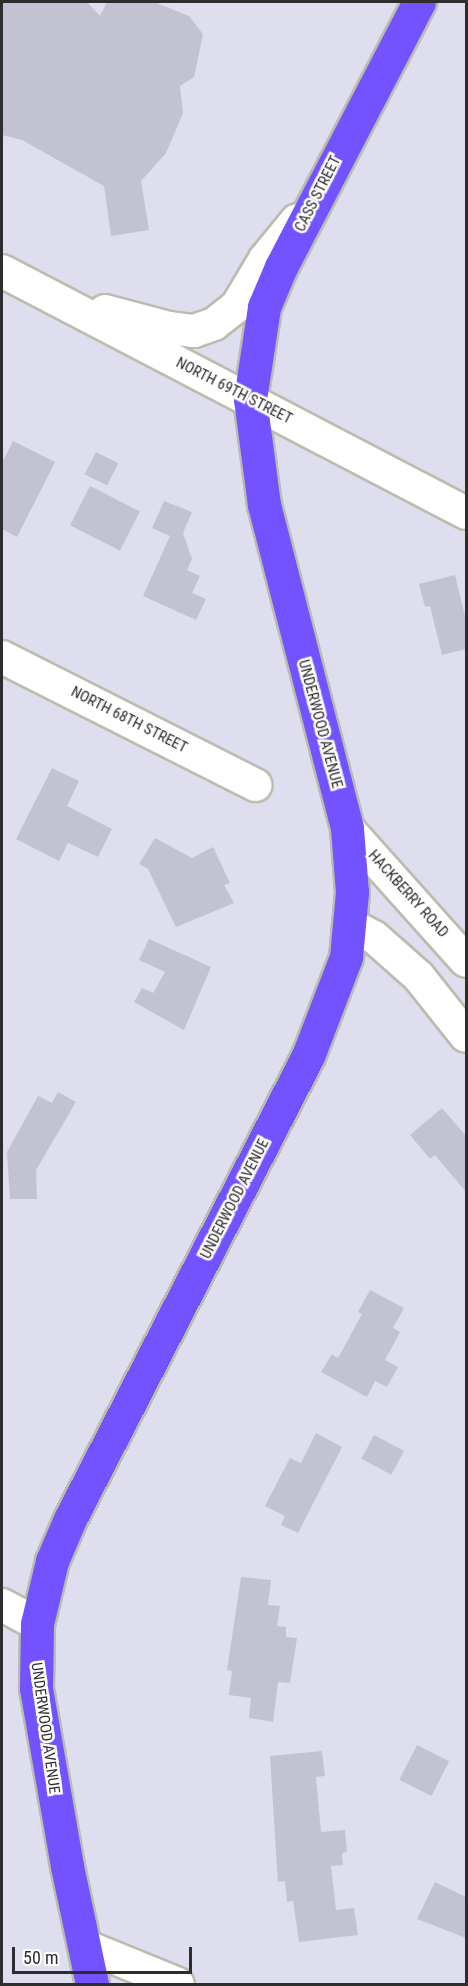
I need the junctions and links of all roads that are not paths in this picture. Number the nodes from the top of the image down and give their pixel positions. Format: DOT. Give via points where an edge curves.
graph roads {
  1 [pos="419,2"];
  2 [pos="316,196"];
  3 [pos="2,271"];
  4 [pos="68,306"];
  5 [pos="250,399"];
  6 [pos="466,513"];
  7 [pos="2,657"];
  8 [pos="255,785"];
  9 [pos="347,828"];
  10 [pos="351,924"];
  11 [pos="466,961"];
  12 [pos="466,1036"];
  13 [pos="2,1605"];
  14 [pos="37,1624"];
  15 [pos="85,1946"];
  16 [pos="92,1984"];
  17 [pos="178,1984"];
  1 -- 2 [label="main road, CASS STREET"];
  2 -- 4 [label="street" via="265,259 237,306 214,324 194,331 169,328 125,314"];
  2 -- 5 [label="main road, CASS STREET" via="264,307"];
  3 -- 4 [label="street, NORTH 69TH STREET"];
  4 -- 5 [label="street, NORTH 69TH STREET"];
  5 -- 6 [label="street, NORTH 69TH STREET"];
  5 -- 9 [label="main road, UNDERWOOD AVENUE" via="264,505"];
  7 -- 8 [label="street, NORTH 68TH STREET"];
  9 -- 10 [label="main road, UNDERWOOD AVENUE"];
  9 -- 11 [label="street, HACKBERRY ROAD"];
  10 -- 12 [label="street" via="374,937 419,976"];
  10 -- 14 [label="main road, UNDERWOOD AVENUE" via="340,982 315,1041 70,1519 52,1561"];
  13 -- 14 [label="street"];
  14 -- 15 [label="main road, UNDERWOOD AVENUE" via="36,1688"];
  15 -- 16 [label="main road, UNDERWOOD AVENUE"];
  15 -- 17 [label="street"];
}
